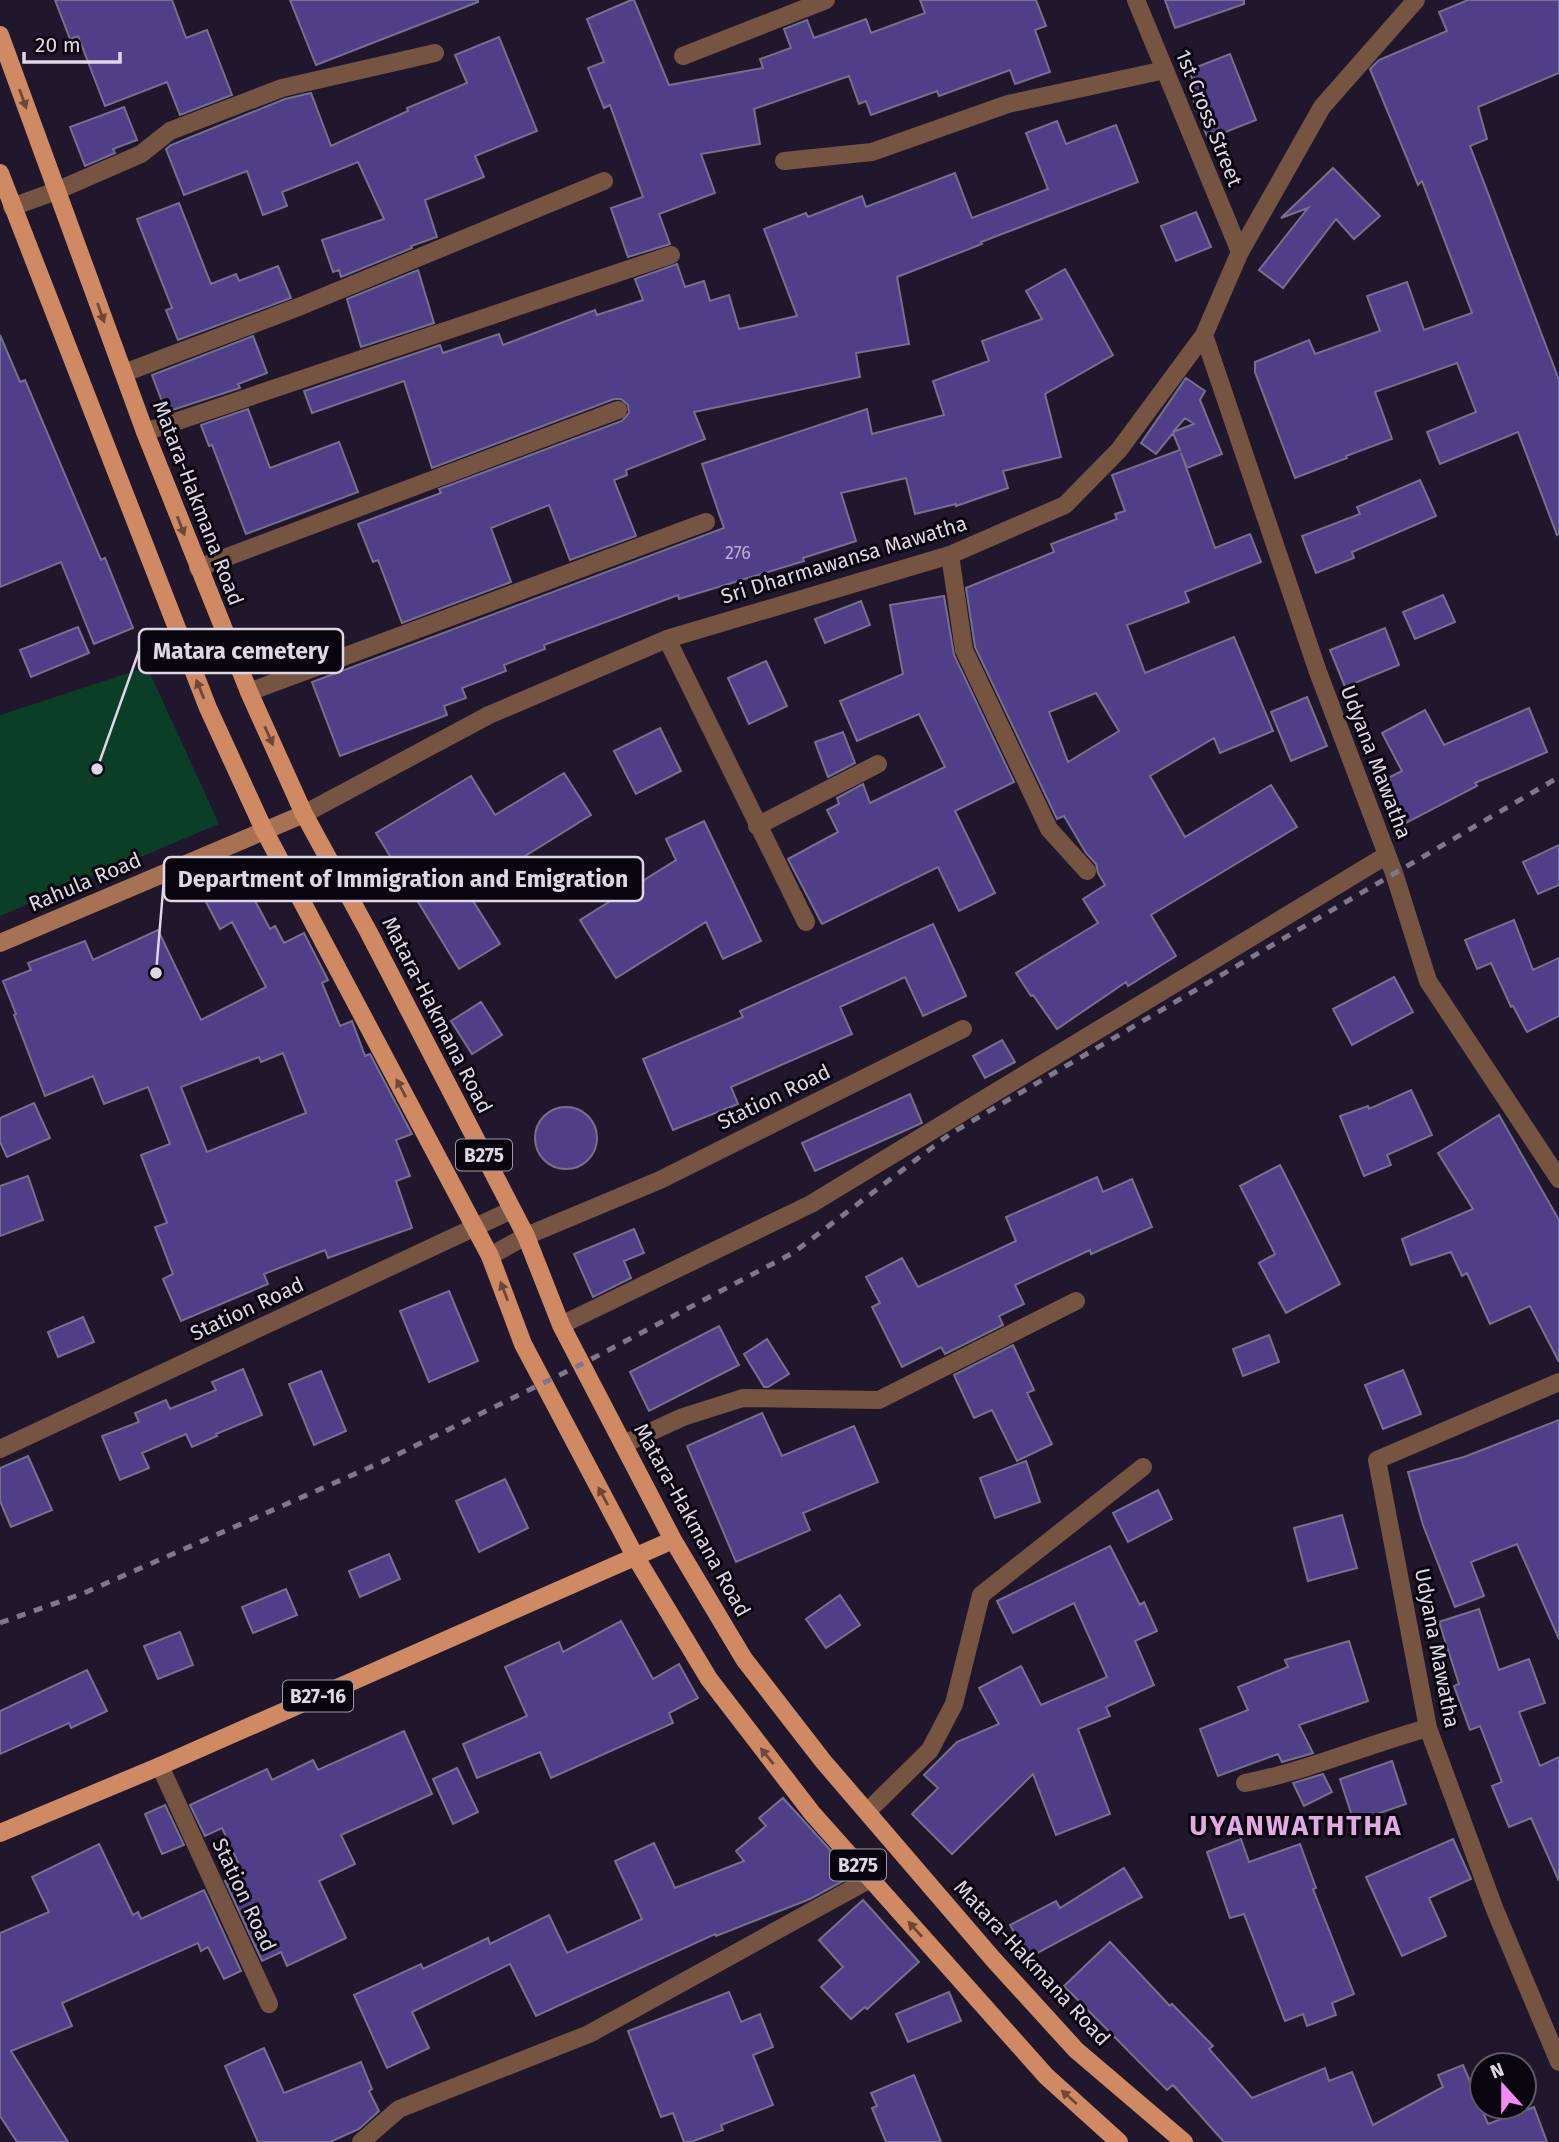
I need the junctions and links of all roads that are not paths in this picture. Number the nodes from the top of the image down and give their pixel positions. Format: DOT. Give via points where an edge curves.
graph roads {
  1 [pos="826,0"];
  2 [pos="1136,0"];
  3 [pos="1416,0"];
  4 [pos="0,35"];
  5 [pos="435,54"];
  6 [pos="683,56"];
  7 [pos="1165,70"];
  8 [pos="784,161"];
  9 [pos="0,173"];
  10 [pos="604,181"];
  11 [pos="56,191"];
  12 [pos="12,207"];
  13 [pos="1240,253"];
  14 [pos="671,255"];
  15 [pos="1204,335"];
  16 [pos="124,373"];
  17 [pos="618,410"];
  18 [pos="145,432"];
  19 [pos="706,522"];
  20 [pos="950,555"];
  21 [pos="198,568"];
  22 [pos="667,639"];
  23 [pos="249,692"];
  24 [pos="878,764"];
  25 [pos="304,814"];
  26 [pos="757,826"];
  27 [pos="264,830"];
  28 [pos="1387,855"];
  29 [pos="1087,871"];
  30 [pos="806,922"];
  31 [pos="0,943"];
  32 [pos="963,1029"];
  33 [pos="1559,1179"];
  34 [pos="512,1210"];
  35 [pos="476,1228"];
  36 [pos="526,1236"];
  37 [pos="490,1256"];
  38 [pos="1076,1301"];
  39 [pos="561,1325"];
  40 [pos="1559,1382"];
  41 [pos="624,1444"];
  42 [pos="0,1449"];
  43 [pos="1143,1467"];
  44 [pos="674,1540"];
  45 [pos="635,1556"];
  46 [pos="1428,1728"];
  47 [pos="160,1766"];
  48 [pos="1245,1783"];
  49 [pos="867,1812"];
  50 [pos="0,1833"];
  51 [pos="870,1879"];
  52 [pos="269,2004"];
  53 [pos="1559,2062"];
  54 [pos="361,2142"];
  55 [pos="1119,2142"];
  56 [pos="1184,2142"];
  1 -- 6 [label="street"];
  2 -- 7 [label="street, 1st Cross Street"];
  3 -- 13 [label="street, Sri Dharmawansa Mawatha" via="1322,107"];
  4 -- 11 [label="main road, Matara-Hakmana Road / B275, one-way"];
  5 -- 11 [label="street" via="282,88 170,131 141,154"];
  7 -- 8 [label="street" via="1008,104 872,152"];
  7 -- 13 [label="street, 1st Cross Street"];
  9 -- 12 [label="main road, B275"];
  10 -- 16 [label="street" via="301,306"];
  11 -- 12 [label="street"];
  11 -- 16 [label="main road, Matara-Hakmana Road / B275, one-way"];
  27 -- 12 [label="main road, B275, one-way" via="208,708"];
  13 -- 15 [label="street, Sri Dharmawansa Mawatha"];
  14 -- 18 [label="street"];
  15 -- 20 [label="street, Sri Dharmawansa Mawatha" via="1119,450 1065,505"];
  15 -- 28 [label="street, Udyana Mawatha" via="1318,672"];
  16 -- 18 [label="main road, Matara-Hakmana Road / B275"];
  17 -- 21 [label="street"];
  18 -- 21 [label="main road, Matara-Hakmana Road / B275, one-way"];
  19 -- 23 [label="street"];
  20 -- 22 [label="street, Sri Dharmawansa Mawatha"];
  20 -- 29 [label="street" via="964,650 1049,829"];
  21 -- 23 [label="main road, Matara-Hakmana Road / B275"];
  22 -- 25 [label="street, Sri Dharmawansa Mawatha" via="489,715"];
  22 -- 26 [label="street"];
  23 -- 25 [label="main road, Matara-Hakmana Road / B275, one-way"];
  24 -- 26 [label="street"];
  25 -- 27 [label="main road, Rahula Road"];
  25 -- 34 [label="main road, Matara-Hakmana Road / B275"];
  26 -- 30 [label="street"];
  27 -- 31 [label="main road, Rahula Road"];
  35 -- 27 [label="main road, B275, one-way"];
  28 -- 33 [label="street, Udyana Mawatha" via="1428,981"];
  28 -- 39 [label="street" via="811,1205"];
  32 -- 36 [label="street, Station Road" via="660,1180"];
  34 -- 35 [label="street, Station Road"];
  34 -- 36 [label="main road, Matara-Hakmana Road / B275"];
  35 -- 37 [label="main road, B275"];
  35 -- 42 [label="street, Station Road"];
  36 -- 37 [label="street, Station Road"];
  36 -- 39 [label="main road, Matara-Hakmana Road / B275"];
  45 -- 37 [label="main road, B275, one-way" via="523,1344"];
  38 -- 41 [label="street" via="879,1400 743,1398 683,1417"];
  39 -- 41 [label="main road, Matara-Hakmana Road / B275"];
  40 -- 46 [label="street, Udyana Mawatha" via="1377,1460"];
  41 -- 44 [label="main road, Matara-Hakmana Road / B275"];
  43 -- 49 [label="street" via="981,1595 954,1704 930,1750"];
  44 -- 45 [label="main road"];
  44 -- 49 [label="main road, Matara-Hakmana Road / B275" via="744,1659"];
  45 -- 47 [label="main road, B27-16"];
  51 -- 45 [label="main road, B275, one-way" via="812,1813 709,1679"];
  46 -- 48 [label="street"];
  46 -- 53 [label="street, Udyana Mawatha" via="1495,1910"];
  47 -- 50 [label="main road, B27-16"];
  47 -- 52 [label="street, Station Road"];
  49 -- 56 [label="main road, Matara-Hakmana Road / B275" via="1076,2050"];
  51 -- 54 [label="street" via="589,2034 399,2109"];
  55 -- 51 [label="main road, B275, one-way" via="1046,2076"];
}
